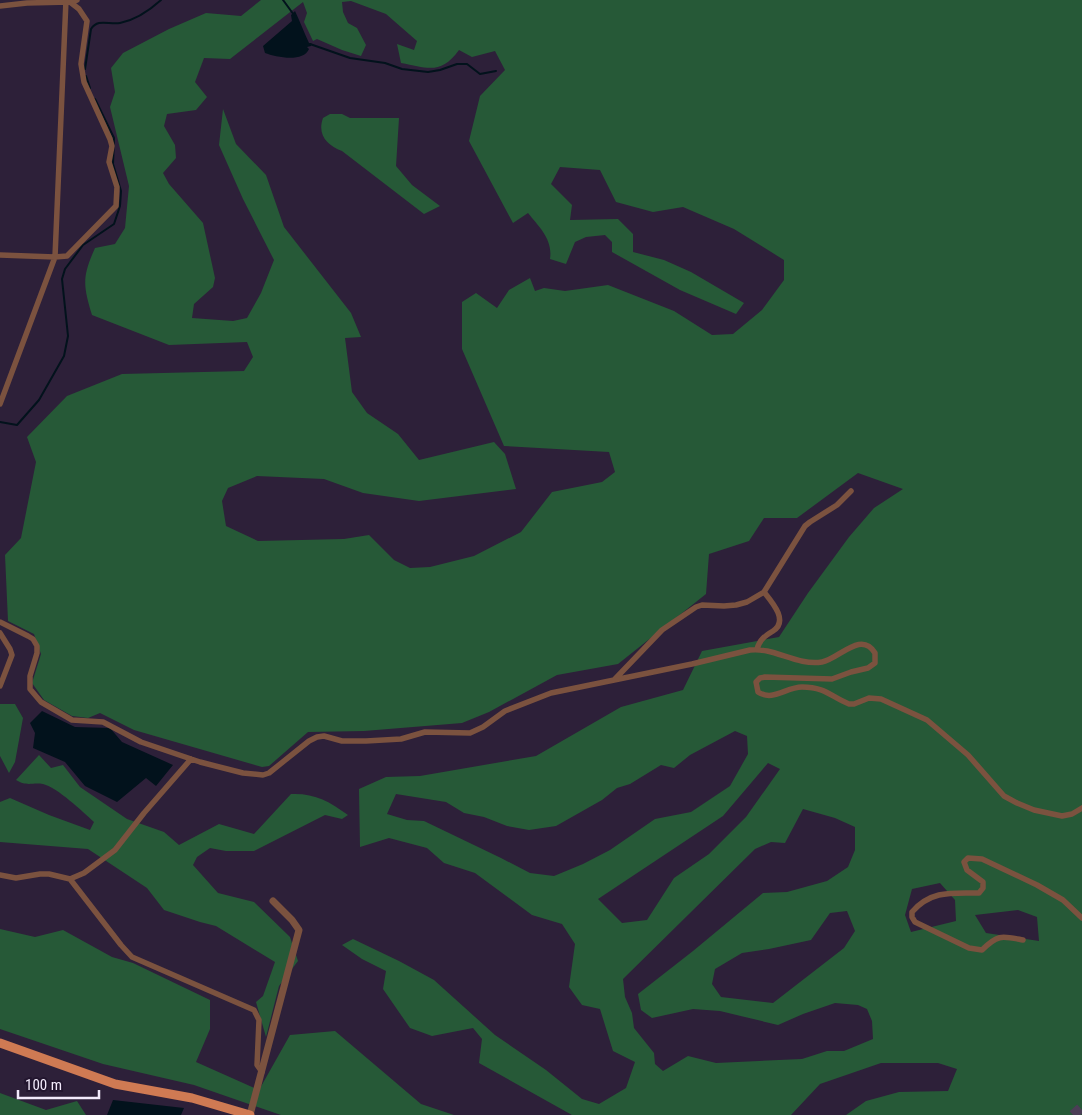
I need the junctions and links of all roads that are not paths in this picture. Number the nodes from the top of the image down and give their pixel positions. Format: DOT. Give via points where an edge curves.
graph roads {
  1 [pos="77,0"];
  2 [pos="68,2"];
  3 [pos="0,6"];
  4 [pos="0,255"];
  5 [pos="55,257"];
  6 [pos="0,404"];
  7 [pos="851,491"];
  8 [pos="764,592"];
  9 [pos="0,622"];
  10 [pos="1,635"];
  11 [pos="757,649"];
  12 [pos="615,679"];
  13 [pos="0,686"];
  14 [pos="191,759"];
  15 [pos="1082,808"];
  16 [pos="0,875"];
  17 [pos="70,879"];
  18 [pos="273,901"];
  19 [pos="1082,918"];
  20 [pos="1023,940"];
  21 [pos="0,1042"];
  22 [pos="262,1072"];
  23 [pos="250,1115"];
  1 -- 2 [label="street"];
  2 -- 3 [label="street"];
  2 -- 5 [label="street"];
  2 -- 5 [label="street" via="79,9 87,21 81,64 84,82 111,142 109,162 116,186 116,206 68,256"];
  4 -- 5 [label="street"];
  5 -- 6 [label="street"];
  7 -- 8 [label="street" via="837,505 805,526"];
  8 -- 11 [label="street" via="777,608 779,622 775,630 761,639"];
  8 -- 12 [label="street" via="736,605 696,607 662,630"];
  9 -- 14 [label="street" via="33,639 37,646 30,689 41,702 72,720 103,722 141,742"];
  10 -- 13 [label="street" via="12,655"];
  11 -- 12 [label="street"];
  11 -- 15 [label="street" via="799,661 819,662 829,660 854,645 870,646 876,658 868,668 832,679 765,677 756,682 756,689 768,696 795,688 820,689 849,704 869,698 885,700 931,722 968,755 1008,799 1053,815 1072,814"];
  12 -- 14 [label="street" via="561,690 530,701 505,711 470,733 425,732 401,739 366,741 317,737 263,775 243,774"];
  14 -- 17 [label="street" via="115,850 84,873"];
  16 -- 17 [label="street" via="16,878 49,874"];
  17 -- 22 [label="street" via="132,957 254,1010 259,1020 257,1065"];
  18 -- 22 [label="street" via="299,930"];
  19 -- 20 [label="street" via="1063,900 982,858 968,858 964,862 967,870 983,882 979,893 940,894 920,903 912,912 915,922 969,948 982,950 999,937"];
  21 -- 23 [label="main road" via="115,1084 192,1098"];
  22 -- 23 [label="street"];
}
